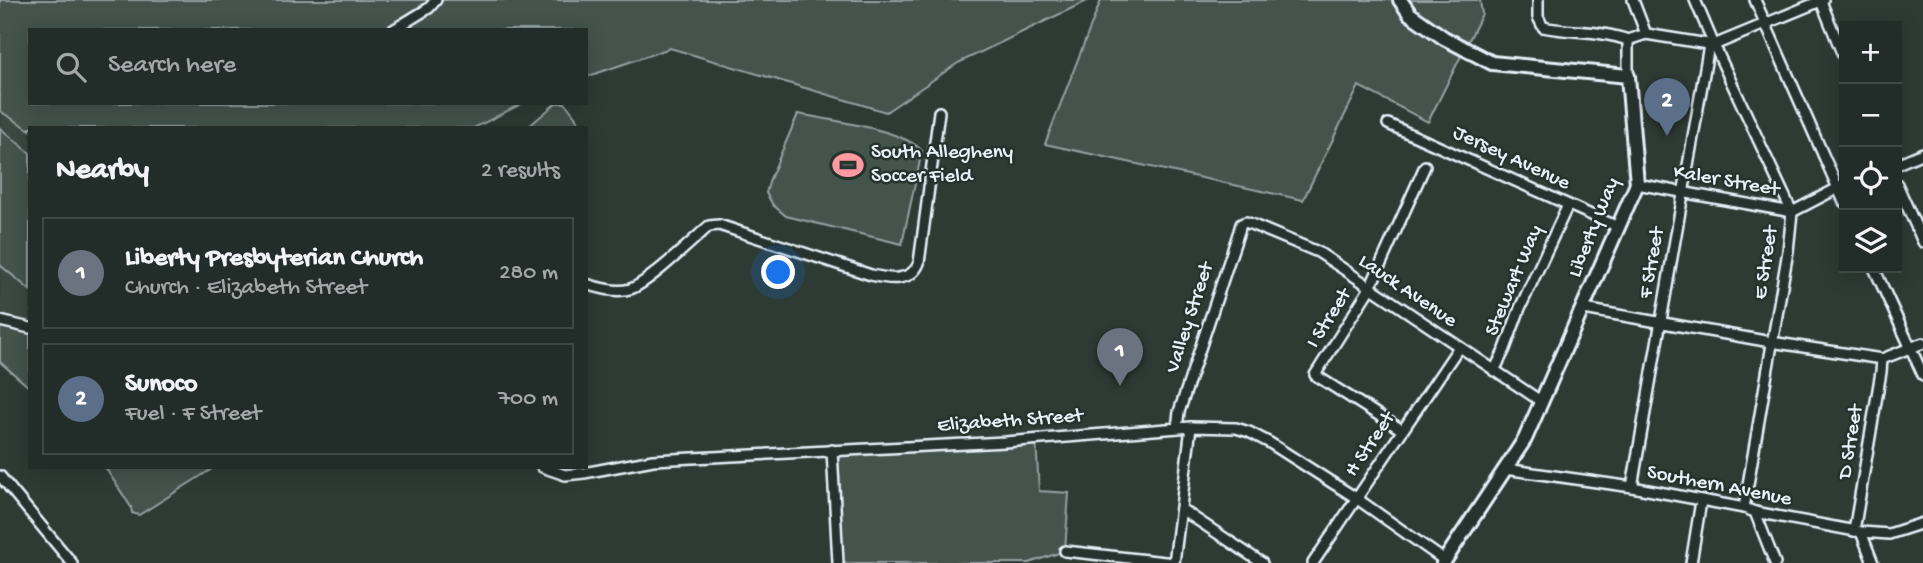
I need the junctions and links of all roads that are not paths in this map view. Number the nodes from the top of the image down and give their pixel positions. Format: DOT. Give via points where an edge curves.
graph roads {
  1 [pos="436,0"];
  2 [pos="1400,0"];
  3 [pos="1538,0"];
  4 [pos="1633,0"];
  5 [pos="1695,0"];
  6 [pos="1755,0"];
  7 [pos="1822,0"];
  8 [pos="1765,24"];
  9 [pos="396,28"];
  10 [pos="1646,34"];
  11 [pos="1628,40"];
  12 [pos="1711,45"];
  13 [pos="1839,45"];
  14 [pos="1628,76"];
  15 [pos="939,112"];
  16 [pos="1388,124"];
  17 [pos="1923,153"];
  18 [pos="1902,162"];
  19 [pos="1424,166"];
  20 [pos="1839,182"];
  21 [pos="1637,184"];
  22 [pos="1839,187"];
  23 [pos="1683,192"];
  24 [pos="1902,195"];
  25 [pos="1568,205"];
  26 [pos="1792,212"];
  27 [pos="1246,222"];
  28 [pos="1618,228"];
  29 [pos="1923,242"];
  30 [pos="1876,273"];
  31 [pos="588,284"];
  32 [pos="1370,288"];
  33 [pos="1584,309"];
  34 [pos="0,321"];
  35 [pos="1660,322"];
  36 [pos="28,328"];
  37 [pos="1771,342"];
  38 [pos="1923,343"];
  39 [pos="1459,347"];
  40 [pos="1911,348"];
  41 [pos="1882,359"];
  42 [pos="1494,371"];
  43 [pos="1923,375"];
  44 [pos="1542,402"];
  45 [pos="1191,427"];
  46 [pos="1177,428"];
  47 [pos="1402,430"];
  48 [pos="832,450"];
  49 [pos="548,469"];
  50 [pos="1505,469"];
  51 [pos="0,476"];
  52 [pos="1632,487"];
  53 [pos="1356,498"];
  54 [pos="1701,500"];
  55 [pos="1744,508"];
  56 [pos="1181,509"];
  57 [pos="1755,512"];
  58 [pos="1923,523"];
  59 [pos="1857,531"];
  60 [pos="1065,551"];
  61 [pos="1444,562"];
  62 [pos="72,563"];
  63 [pos="838,563"];
  64 [pos="1174,563"];
  65 [pos="1262,563"];
  66 [pos="1313,563"];
  67 [pos="1691,563"];
  68 [pos="1775,563"];
  69 [pos="1873,563"];
  1 -- 9 [label="street"];
  2 -- 14 [label="street" via="1410,14 1444,38 1492,63"];
  3 -- 11 [label="street" via="1543,27 1601,32"];
  4 -- 10 [label="street"];
  5 -- 12 [label="street, E Street"];
  6 -- 8 [label="street"];
  7 -- 8 [label="street"];
  7 -- 13 [label="street"];
  8 -- 12 [label="street"];
  8 -- 20 [label="street"];
  10 -- 11 [label="street"];
  10 -- 12 [label="street"];
  11 -- 14 [label="street"];
  12 -- 23 [label="street, F Street"];
  12 -- 26 [label="street, E Street"];
  14 -- 21 [label="street, Liberty Way"];
  15 -- 31 [label="street" via="919,263 908,276 870,275 719,225 709,226 632,289"];
  16 -- 25 [label="street, Jersey Avenue"];
  17 -- 18 [label="street"];
  19 -- 32 [label="street, I Street"];
  21 -- 23 [label="street, Kaler Street"];
  21 -- 28 [label="street, Liberty Way"];
  22 -- 26 [label="street, Kaler Street"];
  23 -- 26 [label="street, Kaler Street"];
  23 -- 35 [label="street, F Street"];
  24 -- 29 [label="street"];
  25 -- 28 [label="street, Jersey Avenue"];
  25 -- 42 [label="street, Stewart Way"];
  26 -- 37 [label="street, E Street"];
  27 -- 32 [label="street, Lauck Avenue" via="1318,252"];
  27 -- 46 [label="street, Valley Street" via="1234,243"];
  28 -- 33 [label="street, Liberty Way"];
  30 -- 40 [label="street"];
  32 -- 39 [label="street, Lauck Avenue"];
  32 -- 47 [label="street, I Street" via="1315,375"];
  33 -- 35 [label="street"];
  33 -- 44 [label="street, Liberty Way"];
  34 -- 36 [label="street"];
  35 -- 37 [label="street"];
  35 -- 52 [label="street, F Street"];
  37 -- 41 [label="street"];
  37 -- 55 [label="street, E Street"];
  38 -- 40 [label="street"];
  39 -- 42 [label="street, Lauck Avenue"];
  39 -- 47 [label="street, H Street"];
  40 -- 41 [label="street"];
  40 -- 43 [label="street"];
  41 -- 59 [label="street, D Street"];
  42 -- 44 [label="street, Lauck Avenue"];
  44 -- 50 [label="street, Liberty Way"];
  45 -- 46 [label="street, Elizabeth Street"];
  45 -- 53 [label="street, Elizabeth Street" via="1249,432"];
  45 -- 56 [label="street"];
  46 -- 48 [label="street, Elizabeth Street"];
  47 -- 53 [label="street, H Street"];
  48 -- 49 [label="street, Elizabeth Street" via="653,460 565,475"];
  48 -- 63 [label="street"];
  50 -- 52 [label="street, Southern Avenue"];
  50 -- 61 [label="street, Liberty Way"];
  51 -- 62 [label="street"];
  52 -- 54 [label="street, Southern Avenue"];
  53 -- 61 [label="street, Elizabeth Street"];
  53 -- 66 [label="street, H Street"];
  54 -- 55 [label="street, Southern Avenue"];
  54 -- 67 [label="street"];
  55 -- 57 [label="street, Southern Avenue"];
  56 -- 64 [label="street"];
  56 -- 65 [label="street"];
  57 -- 59 [label="street, Southern Avenue"];
  57 -- 68 [label="street"];
  58 -- 59 [label="street, Southern Avenue" via="1889,534"];
  59 -- 69 [label="street"];
  60 -- 64 [label="street"];
}
